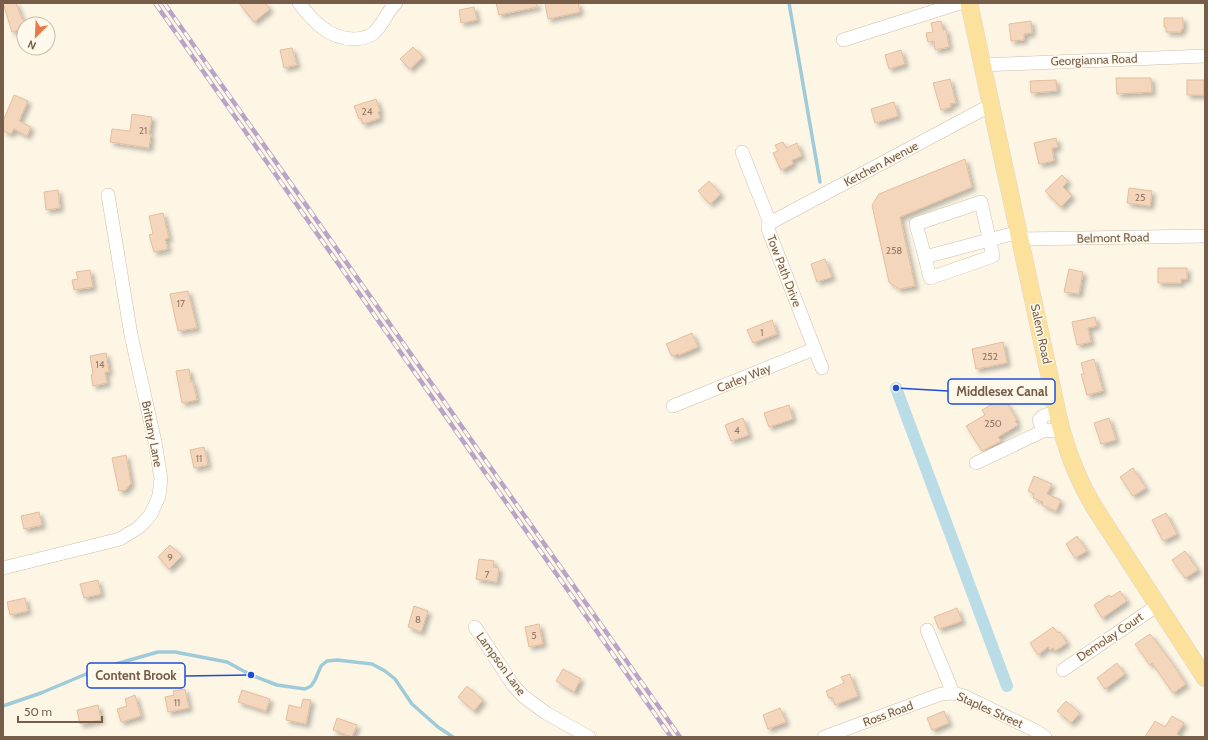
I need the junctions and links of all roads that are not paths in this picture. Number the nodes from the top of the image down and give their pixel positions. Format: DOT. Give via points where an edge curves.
graph roads {
  1 [pos="300,3"];
  2 [pos="396,3"];
  3 [pos="960,3"];
  4 [pos="969,3"];
  5 [pos="843,40"];
  6 [pos="1205,56"];
  7 [pos="982,65"];
  8 [pos="991,105"];
  9 [pos="742,152"];
  10 [pos="108,194"];
  11 [pos="770,223"];
  12 [pos="1020,235"];
  13 [pos="1205,236"];
  14 [pos="989,240"];
  15 [pos="925,257"];
  16 [pos="814,349"];
  17 [pos="822,368"];
  18 [pos="673,406"];
  19 [pos="1057,411"];
  20 [pos="1062,430"];
  21 [pos="1043,431"];
  22 [pos="976,463"];
  23 [pos="3,568"];
  24 [pos="1158,605"];
  25 [pos="475,627"];
  26 [pos="926,630"];
  27 [pos="1063,670"];
  28 [pos="1205,678"];
  29 [pos="953,693"];
  30 [pos="589,737"];
  31 [pos="824,737"];
  32 [pos="1045,737"];
  1 -- 2 [label="street" via="311,18 328,32 350,39 373,34"];
  3 -- 5 [label="street"];
  4 -- 7 [label="main road, Salem Road"];
  6 -- 7 [label="street, Georgianna Road"];
  7 -- 8 [label="main road, Salem Road"];
  8 -- 11 [label="street, Ketchen Avenue"];
  8 -- 12 [label="main road, Salem Road"];
  9 -- 11 [label="street, Tow Path Drive"];
  10 -- 23 [label="street, Brittany Lane" via="132,335 155,442 161,479 159,496 145,521 120,540"];
  11 -- 16 [label="street, Tow Path Drive" via="768,229"];
  12 -- 13 [label="street, Belmont Road"];
  12 -- 14 [label="street, Belmont Road"];
  12 -- 19 [label="main road, Salem Road"];
  14 -- 15 [label="street, Belmont Road"];
  14 -- 15 [label="street" via="993,256 930,278"];
  14 -- 15 [label="street" via="981,202 916,224"];
  16 -- 17 [label="street, Tow Path Drive"];
  16 -- 18 [label="street, Carley Way"];
  19 -- 20 [label="main road, Salem Road"];
  19 -- 21 [label="street" via="1039,420"];
  20 -- 21 [label="street"];
  20 -- 24 [label="main road, Salem Road" via="1072,464 1088,497"];
  21 -- 22 [label="street"];
  24 -- 27 [label="street, Demolay Court"];
  24 -- 28 [label="main road, Salem Road"];
  25 -- 30 [label="street, Lampson Lane" via="523,696 546,713"];
  26 -- 29 [label="street, Staples Street"];
  29 -- 31 [label="street, Ross Road" via="940,694"];
  29 -- 32 [label="street, Staples Street" via="964,696"];
}
